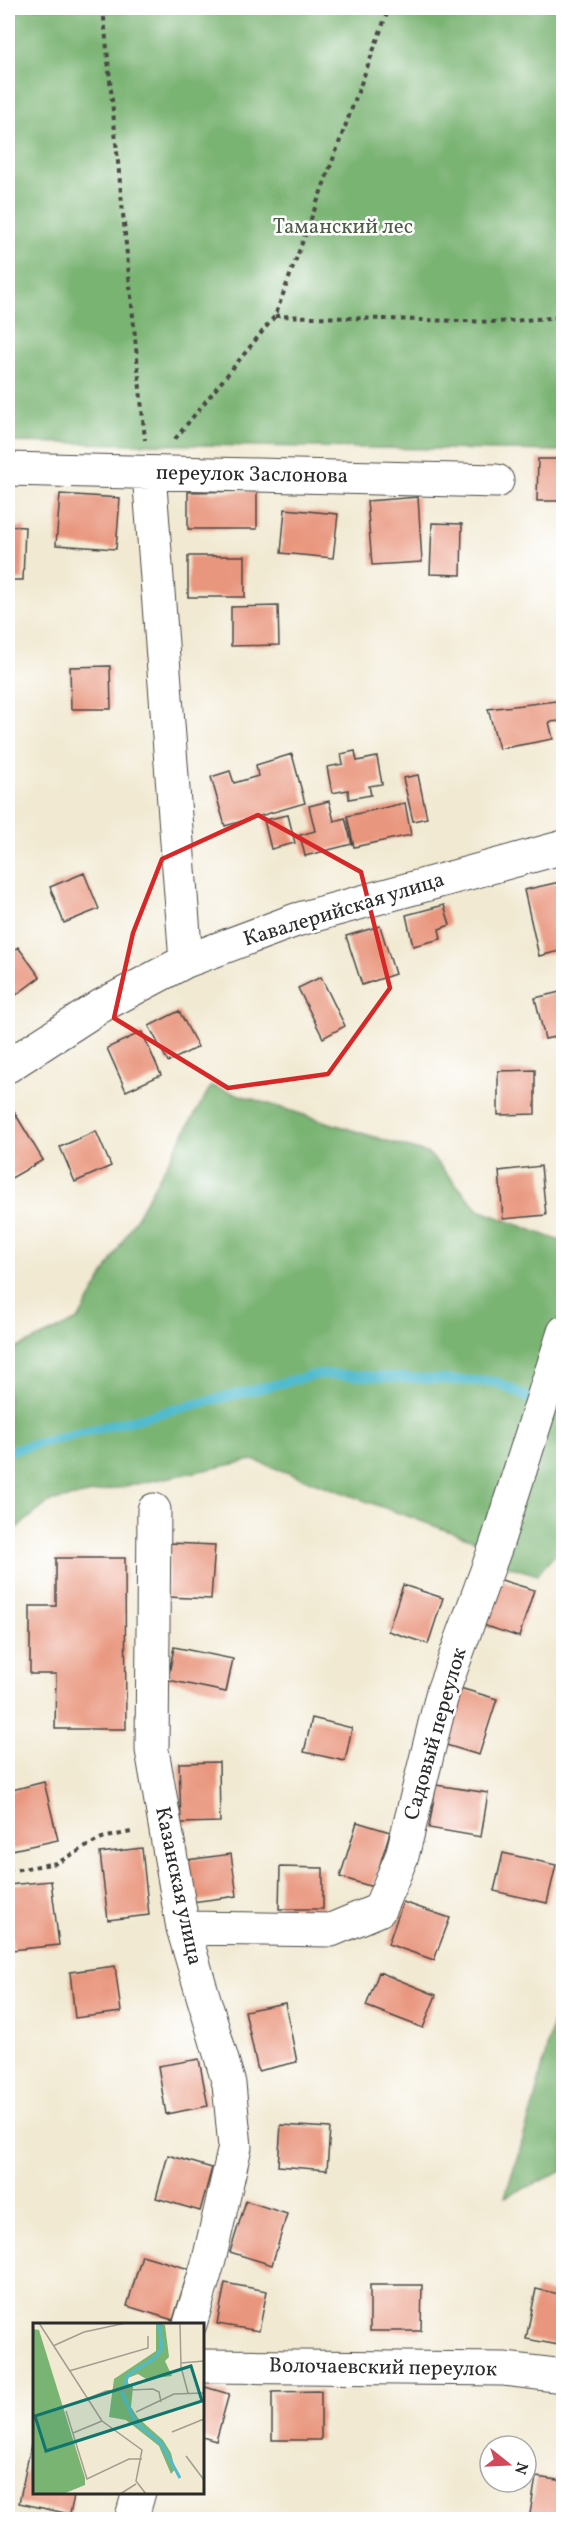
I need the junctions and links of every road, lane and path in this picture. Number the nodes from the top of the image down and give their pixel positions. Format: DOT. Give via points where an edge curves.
graph roads {
  1 [pos="102,8"];
  2 [pos="389,8"];
  3 [pos="275,316"];
  4 [pos="564,318"];
  5 [pos="8,469"];
  6 [pos="148,473"];
  7 [pos="496,482"];
  8 [pos="564,847"];
  9 [pos="186,961"];
  10 [pos="8,1066"];
  11 [pos="563,1334"];
  12 [pos="154,1510"];
  13 [pos="165,1824"];
  14 [pos="8,1871"];
  15 [pos="183,1928"];
  16 [pos="191,2323"];
  17 [pos="204,2366"];
  18 [pos="564,2376"];
  19 [pos="139,2494"];
  20 [pos="131,2520"];
  1 -- 6 [label="path"];
  2 -- 3 [label="path"];
  3 -- 4 [label="path" via="497,322"];
  3 -- 6 [label="path"];
  5 -- 6 [label="street, переулок Заслонова"];
  6 -- 7 [label="street, переулок Заслонова"];
  6 -- 9 [label="street"];
  8 -- 9 [label="street, Кавалерийская улица" via="296,920"];
  9 -- 10 [label="street, Кавалерийская улица" via="101,1006"];
  11 -- 15 [label="street, Садовый переулок" via="496,1546 443,1691 402,1856 379,1910 331,1930"];
  12 -- 13 [label="street, Казанская улица" via="152,1750"];
  13 -- 14 [label="path" via="102,1838 57,1863"];
  13 -- 15 [label="street, Казанская улица"];
  15 -- 16 [label="street, Казанская улица" via="229,2084 235,2147"];
  17 -- 18 [label="street, Волочаевский переулок" via="504,2369"];
  19 -- 20 [label="street"];
}
